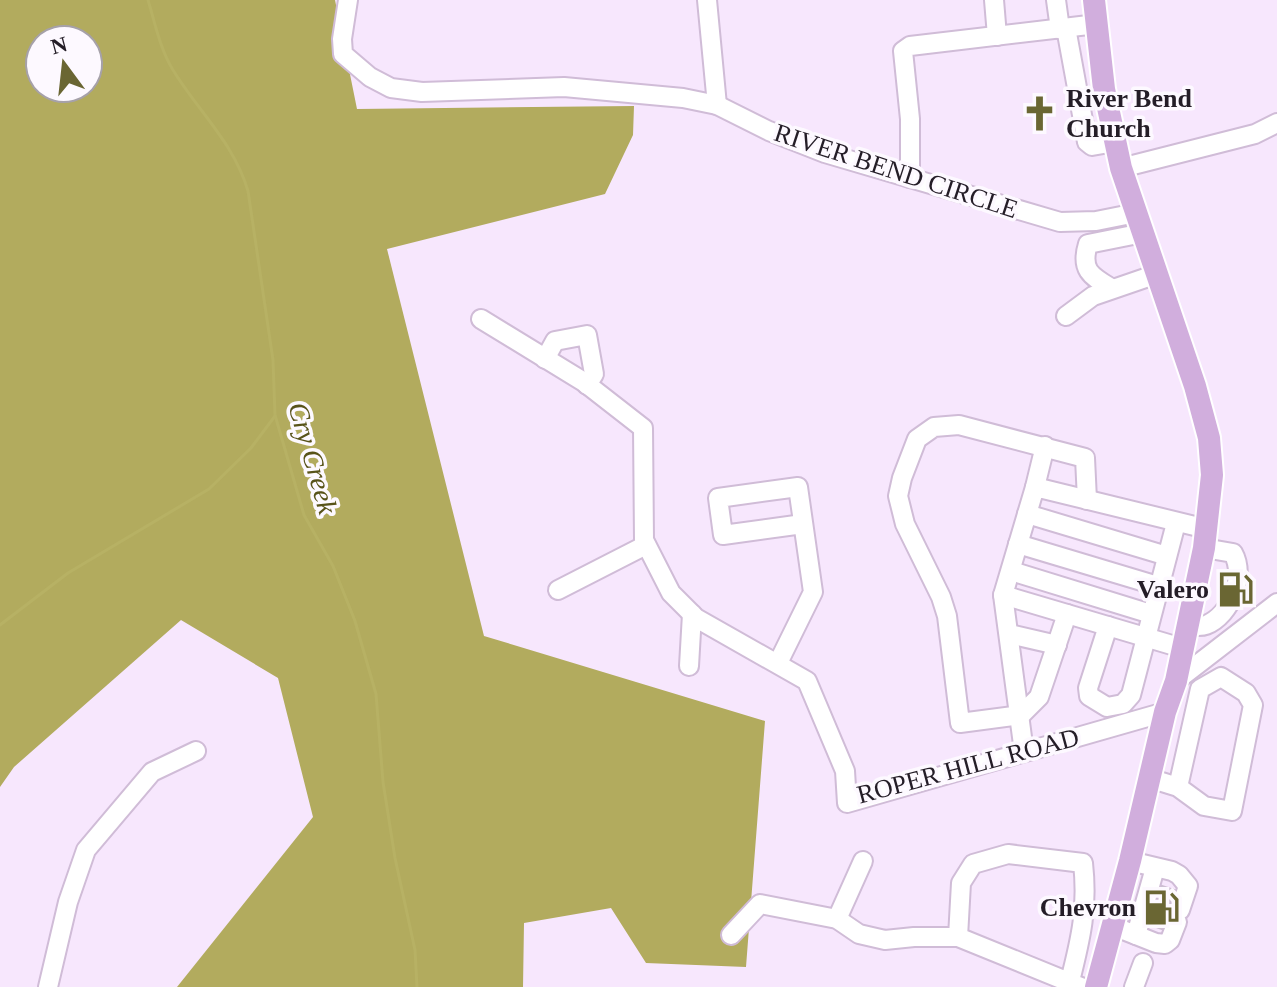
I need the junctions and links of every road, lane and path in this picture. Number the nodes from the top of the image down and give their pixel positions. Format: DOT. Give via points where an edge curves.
graph roads {
  1 [pos="348,0"];
  2 [pos="707,0"];
  3 [pos="994,0"];
  4 [pos="1056,0"];
  5 [pos="1094,0"];
  6 [pos="1097,24"];
  7 [pos="1063,28"];
  8 [pos="997,36"];
  9 [pos="717,105"];
  10 [pos="1277,123"];
  11 [pos="1115,142"];
  12 [pos="1121,168"];
  13 [pos="910,178"];
  14 [pos="1140,223"];
  15 [pos="1157,274"];
  16 [pos="1111,288"];
  17 [pos="1066,316"];
  18 [pos="481,319"];
  19 [pos="545,359"];
  20 [pos="587,385"];
  21 [pos="1045,446"];
  22 [pos="1035,487"];
  23 [pos="1087,500"];
  24 [pos="1027,514"];
  25 [pos="1176,523"];
  26 [pos="803,524"];
  27 [pos="1206,538"];
  28 [pos="1018,544"];
  29 [pos="646,545"];
  30 [pos="1167,556"];
  31 [pos="1011,571"];
  32 [pos="1158,586"];
  33 [pos="558,590"];
  34 [pos="1003,595"];
  35 [pos="1277,603"];
  36 [pos="692,614"];
  37 [pos="1067,614"];
  38 [pos="1151,614"];
  39 [pos="1108,626"];
  40 [pos="1009,634"];
  41 [pos="1185,636"];
  42 [pos="1146,637"];
  43 [pos="1057,645"];
  44 [pos="778,663"];
  45 [pos="689,666"];
  46 [pos="1015,669"];
  47 [pos="1047,675"];
  48 [pos="1176,681"];
  49 [pos="1200,689"];
  50 [pos="1021,715"];
  51 [pos="1164,718"];
  52 [pos="1189,737"];
  53 [pos="196,751"];
  54 [pos="1024,752"];
  55 [pos="1149,778"];
  56 [pos="1178,787"];
  57 [pos="863,861"];
  58 [pos="1130,861"];
  59 [pos="1155,868"];
  60 [pos="1166,909"];
  61 [pos="837,919"];
  62 [pos="1113,926"];
  63 [pos="731,935"];
  64 [pos="1136,935"];
  65 [pos="958,937"];
  66 [pos="1143,963"];
  67 [pos="1076,984"];
  68 [pos="48,987"];
  69 [pos="1096,987"];
  70 [pos="1134,987"];
  1 -- 9 [label="street, RIVER BEND CIRCLE" via="343,54 391,88 422,92 564,87"];
  2 -- 9 [label="street"];
  3 -- 8 [label="street"];
  4 -- 7 [label="street"];
  5 -- 6 [label="main road"];
  6 -- 7 [label="street"];
  6 -- 11 [label="main road"];
  7 -- 8 [label="street"];
  7 -- 11 [label="street" via="1087,142"];
  8 -- 13 [label="street" via="903,51"];
  9 -- 13 [label="street, RIVER BEND CIRCLE" via="825,153"];
  10 -- 12 [label="street" via="1255,134"];
  11 -- 12 [label="main road"];
  12 -- 14 [label="main road"];
  13 -- 14 [label="street, RIVER BEND CIRCLE" via="1060,222"];
  14 -- 15 [label="main road"];
  14 -- 16 [label="street" via="1088,244 1087,269"];
  15 -- 16 [label="street"];
  15 -- 27 [label="main road" via="1209,438 1212,475"];
  16 -- 17 [label="street"];
  18 -- 19 [label="street, ROPER HILL ROAD"];
  19 -- 20 [label="street, ROPER HILL ROAD"];
  19 -- 20 [label="street" via="555,341 587,335 594,374"];
  20 -- 29 [label="street, ROPER HILL ROAD" via="643,428"];
  21 -- 22 [label="street"];
  21 -- 23 [label="street" via="1085,458"];
  21 -- 50 [label="street" via="959,425 934,427 917,439 898,496 905,524 947,616 960,723"];
  22 -- 23 [label="street"];
  22 -- 24 [label="street"];
  23 -- 25 [label="street"];
  24 -- 28 [label="street"];
  24 -- 30 [label="street"];
  25 -- 27 [label="street"];
  25 -- 30 [label="street"];
  26 -- 26 [label="street" via="798,487 718,498 723,535"];
  26 -- 44 [label="street" via="813,592"];
  27 -- 41 [label="main road"];
  27 -- 41 [label="street" via="1237,560 1235,594 1221,614"];
  28 -- 31 [label="street"];
  28 -- 32 [label="street"];
  29 -- 33 [label="street"];
  29 -- 36 [label="street, ROPER HILL ROAD" via="671,593"];
  30 -- 32 [label="street"];
  31 -- 34 [label="street"];
  31 -- 38 [label="street"];
  32 -- 38 [label="street"];
  34 -- 37 [label="street"];
  34 -- 40 [label="street"];
  35 -- 48 [label="street"];
  36 -- 44 [label="street, ROPER HILL ROAD"];
  36 -- 45 [label="street"];
  37 -- 39 [label="street"];
  37 -- 43 [label="street"];
  38 -- 42 [label="street"];
  39 -- 42 [label="street"];
  39 -- 42 [label="street" via="1088,688 1089,696 1107,707 1123,704 1131,695"];
  40 -- 43 [label="street"];
  40 -- 46 [label="street"];
  41 -- 42 [label="street"];
  41 -- 48 [label="main road"];
  43 -- 47 [label="street"];
  44 -- 54 [label="street, ROPER HILL ROAD" via="807,681 845,771 847,803"];
  46 -- 47 [label="street"];
  46 -- 50 [label="street"];
  47 -- 50 [label="street" via="1039,697"];
  48 -- 49 [label="street"];
  48 -- 51 [label="main road"];
  49 -- 52 [label="street"];
  49 -- 56 [label="street" via="1221,677 1246,693 1253,705 1232,811 1204,806"];
  50 -- 54 [label="street"];
  51 -- 52 [label="street"];
  51 -- 54 [label="street, ROPER HILL ROAD"];
  51 -- 55 [label="main road"];
  52 -- 56 [label="street"];
  53 -- 68 [label="street" via="152,772 86,850"];
  55 -- 56 [label="street"];
  55 -- 58 [label="main road"];
  57 -- 61 [label="street"];
  58 -- 59 [label="street"];
  58 -- 62 [label="main road"];
  59 -- 60 [label="street"];
  59 -- 60 [label="street" via="1179,875 1188,886"];
  60 -- 64 [label="street"];
  60 -- 64 [label="street" via="1170,940 1156,943"];
  61 -- 63 [label="street" via="760,904"];
  61 -- 65 [label="street" via="859,934 885,940"];
  62 -- 64 [label="street"];
  62 -- 69 [label="main road"];
  65 -- 67 [label="street"];
  65 -- 67 [label="street" via="961,883 973,864 1008,854 1083,863 1087,895"];
  66 -- 70 [label="street"];
}
